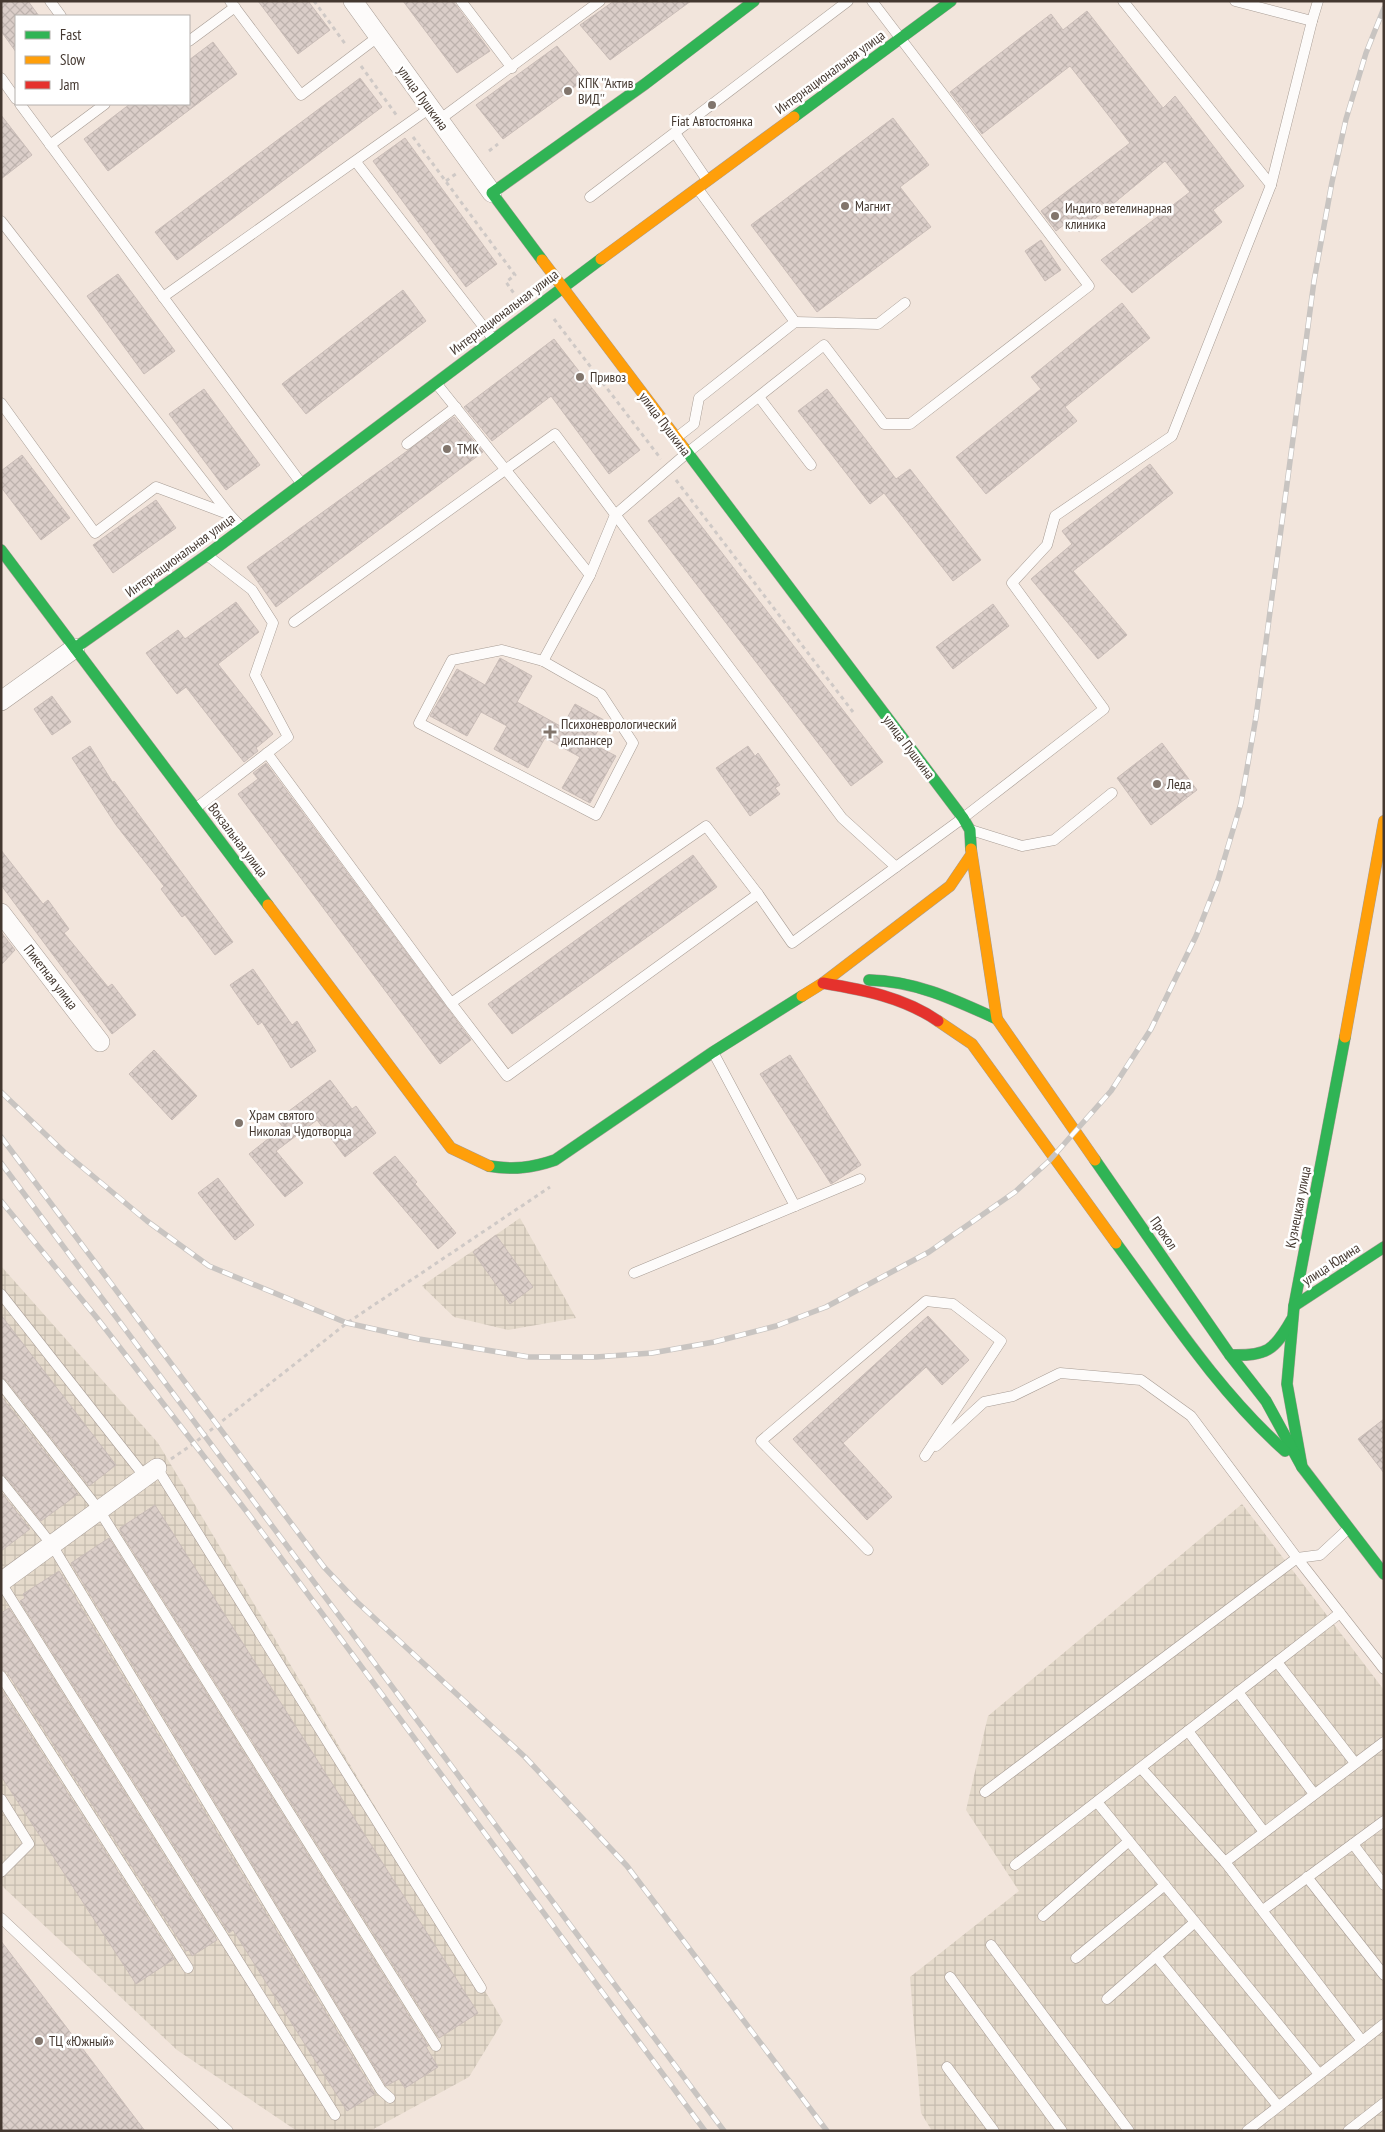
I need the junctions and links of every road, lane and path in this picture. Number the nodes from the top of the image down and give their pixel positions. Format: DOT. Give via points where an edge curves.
graph roads {
  1 [pos="50,1"];
  2 [pos="314,1"];
  3 [pos="353,1"];
  4 [pos="461,1"];
  5 [pos="600,1"];
  6 [pos="754,1"];
  7 [pos="848,1"];
  8 [pos="872,1"];
  9 [pos="951,1"];
  10 [pos="1123,1"];
  11 [pos="1235,1"];
  12 [pos="1318,1"];
  13 [pos="233,4"];
  14 [pos="60,15"];
  15 [pos="1312,21"];
  16 [pos="379,36"];
  17 [pos="901,39"];
  18 [pos="190,40"];
  19 [pos="353,55"];
  20 [pos="512,68"];
  21 [pos="1,78"];
  22 [pos="15,98"];
  23 [pos="21,105"];
  24 [pos="104,105"];
  25 [pos="435,114"];
  26 [pos="405,126"];
  27 [pos="675,133"];
  28 [pos="498,144"];
  29 [pos="50,145"];
  30 [pos="488,151"];
  31 [pos="356,162"];
  32 [pos="462,169"];
  33 [pos="708,180"];
  34 [pos="446,181"];
  35 [pos="1271,185"];
  36 [pos="698,188"];
  37 [pos="492,193"];
  38 [pos="590,197"];
  39 [pos="1,221"];
  40 [pos="563,287"];
  41 [pos="163,297"];
  42 [pos="520,303"];
  43 [pos="905,304"];
  44 [pos="551,314"];
  45 [pos="795,322"];
  46 [pos="493,339"];
  47 [pos="435,382"];
  48 [pos="759,397"];
  49 [pos="1,403"];
  50 [pos="456,407"];
  51 [pos="676,438"];
  52 [pos="407,444"];
  53 [pos="687,454"];
  54 [pos="811,465"];
  55 [pos="508,470"];
  56 [pos="668,470"];
  57 [pos="302,484"];
  58 [pos="229,514"];
  59 [pos="615,515"];
  60 [pos="243,529"];
  61 [pos="1,550"];
  62 [pos="208,555"];
  63 [pos="590,575"];
  64 [pos="294,622"];
  65 [pos="75,648"];
  66 [pos="543,661"];
  67 [pos="1,700"];
  68 [pos="854,714"];
  69 [pos="267,753"];
  70 [pos="1112,793"];
  71 [pos="196,808"];
  72 [pos="963,818"];
  73 [pos="1384,820"];
  74 [pos="970,830"];
  75 [pos="970,855"];
  76 [pos="896,867"];
  77 [pos="758,894"];
  78 [pos="1,913"];
  79 [pos="823,983"];
  80 [pos="451,1003"];
  81 [pos="997,1019"];
  82 [pos="100,1042"];
  83 [pos="713,1052"];
  84 [pos="860,1179"];
  85 [pos="554,1184"];
  86 [pos="794,1206"];
  87 [pos="1384,1247"];
  88 [pos="634,1273"];
  89 [pos="1,1294"];
  90 [pos="1293,1312"];
  91 [pos="1230,1355"];
  92 [pos="1,1384"];
  93 [pos="1302,1467"];
  94 [pos="151,1473"];
  95 [pos="1,1481"];
  96 [pos="99,1510"];
  97 [pos="1349,1528"];
  98 [pos="52,1545"];
  99 [pos="868,1550"];
  100 [pos="1297,1558"];
  101 [pos="1384,1574"];
  102 [pos="1,1583"];
  103 [pos="1340,1613"];
  104 [pos="1277,1662"];
  105 [pos="1384,1669"];
  106 [pos="1,1676"];
  107 [pos="1238,1692"];
  108 [pos="1188,1731"];
  109 [pos="1384,1742"];
  110 [pos="1355,1763"];
  111 [pos="1141,1768"];
  112 [pos="985,1792"];
  113 [pos="1314,1794"];
  114 [pos="1,1800"];
  115 [pos="1097,1802"];
  116 [pos="1384,1821"];
  117 [pos="1264,1832"];
  118 [pos="1129,1842"];
  119 [pos="1353,1844"];
  120 [pos="1224,1862"];
  121 [pos="1015,1865"];
  122 [pos="1,1872"];
  123 [pos="1307,1877"];
  124 [pos="1165,1885"];
  125 [pos="1384,1885"];
  126 [pos="1263,1910"];
  127 [pos="1043,1916"];
  128 [pos="1,1918"];
  129 [pos="1195,1922"];
  130 [pos="991,1945"];
  131 [pos="1156,1956"];
  132 [pos="1076,1958"];
  133 [pos="188,1968"];
  134 [pos="1384,1975"];
  135 [pos="950,1977"];
  136 [pos="482,1988"];
  137 [pos="1106,1999"];
  138 [pos="1384,2024"];
  139 [pos="1362,2041"];
  140 [pos="436,2046"];
  141 [pos="947,2067"];
  142 [pos="1319,2074"];
  143 [pos="390,2098"];
  144 [pos="1384,2103"];
  145 [pos="1278,2106"];
  146 [pos="335,2115"];
  147 [pos="228,2131"];
  148 [pos="994,2131"];
  149 [pos="1062,2131"];
  150 [pos="1129,2131"];
  151 [pos="1247,2131"];
  152 [pos="1348,2131"];
  1 -- 14 [label="lane"];
  2 -- 19 [label="path"];
  3 -- 16 [label="street, улица Пушкина"];
  4 -- 20 [label="lane"];
  5 -- 20 [label="lane"];
  6 -- 37 [label="main road" via="645,84"];
  7 -- 27 [label="lane"];
  8 -- 17 [label="lane"];
  9 -- 17 [label="main road, Интернациональная улица"];
  10 -- 35 [label="lane"];
  11 -- 15 [label="lane"];
  12 -- 15 [label="lane"];
  13 -- 18 [label="lane"];
  13 -- 19 [label="lane" via="301,95"];
  15 -- 35 [label="lane"];
  16 -- 19 [label="lane"];
  16 -- 25 [label="street, улица Пушкина"];
  17 -- 33 [label="main road, Интернациональная улица"];
  17 -- 48 [label="lane" via="1089,286 910,424 884,424 824,345"];
  19 -- 26 [label="path"];
  20 -- 25 [label="lane"];
  21 -- 22 [label="lane"];
  23 -- 29 [label="lane"];
  24 -- 29 [label="lane"];
  25 -- 26 [label="lane"];
  25 -- 37 [label="street, улица Пушкина"];
  26 -- 31 [label="lane"];
  26 -- 34 [label="path"];
  27 -- 33 [label="lane"];
  27 -- 38 [label="lane"];
  28 -- 30 [label="path"];
  29 -- 41 [label="lane"];
  31 -- 41 [label="lane"];
  31 -- 46 [label="lane"];
  32 -- 34 [label="path"];
  33 -- 36 [label="main road, Интернациональная улица"];
  34 -- 42 [label="path" via="515,275 506,282"];
  35 -- 72 [label="lane" via="1172,436 1055,516 1047,545 1012,583 1104,709"];
  36 -- 40 [label="main road, Интернациональная улица"];
  36 -- 45 [label="lane"];
  37 -- 40 [label="main road, улица Пушкина"];
  39 -- 58 [label="lane"];
  40 -- 46 [label="main road, Интернациональная улица"];
  40 -- 51 [label="main road, улица Пушкина"];
  41 -- 57 [label="lane"];
  43 -- 45 [label="lane" via="878,324"];
  44 -- 56 [label="path"];
  45 -- 51 [label="lane" via="699,398 694,424"];
  46 -- 47 [label="main road, Интернациональная улица"];
  47 -- 50 [label="lane"];
  47 -- 57 [label="main road, Интернациональная улица"];
  48 -- 53 [label="lane"];
  48 -- 54 [label="lane"];
  49 -- 58 [label="lane" via="95,532 156,487"];
  50 -- 52 [label="lane"];
  50 -- 55 [label="lane"];
  51 -- 53 [label="main road, улица Пушкина"];
  53 -- 56 [label="lane"];
  53 -- 72 [label="main road, улица Пушкина"];
  55 -- 59 [label="lane" via="555,434"];
  55 -- 63 [label="lane"];
  55 -- 64 [label="lane"];
  56 -- 59 [label="lane"];
  56 -- 68 [label="path"];
  57 -- 60 [label="main road, Интернациональная улица"];
  58 -- 60 [label="lane"];
  59 -- 63 [label="lane"];
  59 -- 76 [label="lane" via="842,818"];
  60 -- 62 [label="main road, Интернациональная улица"];
  61 -- 65 [label="main road, Вокзальная улица"];
  62 -- 65 [label="main road, Интернациональная улица"];
  62 -- 69 [label="lane" via="252,590 273,623 255,675 288,737"];
  63 -- 66 [label="lane"];
  65 -- 67 [label="street"];
  65 -- 71 [label="main road, Вокзальная улица"];
  66 -- 66 [label="lane" via="502,650 452,660 420,723 596,815 633,742 601,694"];
  69 -- 71 [label="lane"];
  69 -- 80 [label="lane"];
  70 -- 74 [label="lane" via="1054,840 1022,846"];
  71 -- 83 [label="main road, Вокзальная улица" via="451,1148 464,1158 506,1170 526,1169 556,1160"];
  72 -- 74 [label="main road, улица Пушкина"];
  72 -- 76 [label="lane"];
  73 -- 90 [label="main road, Кузнецкая улица"];
  74 -- 75 [label="main road"];
  75 -- 79 [label="main road" via="950,886"];
  75 -- 81 [label="main road"];
  76 -- 77 [label="lane" via="792,942"];
  77 -- 80 [label="lane" via="706,826"];
  77 -- 80 [label="lane" via="507,1076"];
  78 -- 82 [label="street, Пикетная улица"];
  79 -- 81 [label="main road" via="889,979 936,991"];
  79 -- 83 [label="main road"];
  79 -- 93 [label="main road" via="880,993 928,1014 972,1044 1205,1365 1258,1427"];
  81 -- 91 [label="main road, Прокол"];
  83 -- 86 [label="lane"];
  84 -- 86 [label="lane"];
  85 -- 94 [label="path" via="347,1324 194,1444"];
  86 -- 88 [label="lane"];
  87 -- 90 [label="main road, улица Юдина"];
  89 -- 94 [label="lane"];
  90 -- 91 [label="main road" via="1279,1343 1260,1356"];
  90 -- 93 [label="main road, Кузнецкая улица" via="1287,1384"];
  91 -- 93 [label="main road, Прокол" via="1266,1401"];
  92 -- 96 [label="lane"];
  93 -- 97 [label="main road, Кузнецкая улица"];
  94 -- 96 [label="street"];
  94 -- 136 [label="lane"];
  95 -- 98 [label="lane"];
  96 -- 98 [label="street"];
  96 -- 140 [label="lane"];
  97 -- 100 [label="lane" via="1320,1555"];
  97 -- 101 [label="main road, Кузнецкая улица"];
  98 -- 102 [label="street"];
  98 -- 143 [label="lane" via="381,2090"];
  99 -- 100 [label="lane" via="761,1440 926,1300 953,1304 1001,1341 925,1456 984,1402 1013,1396 1060,1373 1140,1380 1191,1416"];
  100 -- 103 [label="lane"];
  100 -- 112 [label="lane"];
  102 -- 146 [label="lane"];
  103 -- 104 [label="lane"];
  103 -- 105 [label="lane"];
  104 -- 107 [label="lane"];
  104 -- 110 [label="lane"];
  106 -- 133 [label="lane"];
  107 -- 108 [label="lane"];
  107 -- 113 [label="lane"];
  108 -- 111 [label="lane"];
  108 -- 117 [label="lane"];
  109 -- 110 [label="lane"];
  110 -- 113 [label="lane"];
  111 -- 115 [label="lane"];
  111 -- 120 [label="lane"];
  113 -- 117 [label="lane"];
  114 -- 122 [label="lane" via="30,1844"];
  115 -- 118 [label="lane"];
  115 -- 121 [label="lane"];
  116 -- 119 [label="lane"];
  117 -- 120 [label="lane"];
  118 -- 124 [label="lane"];
  118 -- 127 [label="lane"];
  119 -- 123 [label="lane"];
  119 -- 125 [label="lane"];
  120 -- 126 [label="lane"];
  123 -- 126 [label="lane"];
  123 -- 134 [label="lane"];
  124 -- 129 [label="lane"];
  124 -- 132 [label="lane"];
  126 -- 139 [label="lane"];
  128 -- 147 [label="lane"];
  129 -- 131 [label="lane"];
  129 -- 142 [label="lane"];
  130 -- 150 [label="lane"];
  131 -- 137 [label="lane"];
  131 -- 145 [label="lane"];
  135 -- 149 [label="lane"];
  138 -- 139 [label="lane"];
  139 -- 142 [label="lane"];
  141 -- 148 [label="lane"];
  142 -- 145 [label="lane"];
  144 -- 152 [label="lane"];
  145 -- 151 [label="lane"];
}
